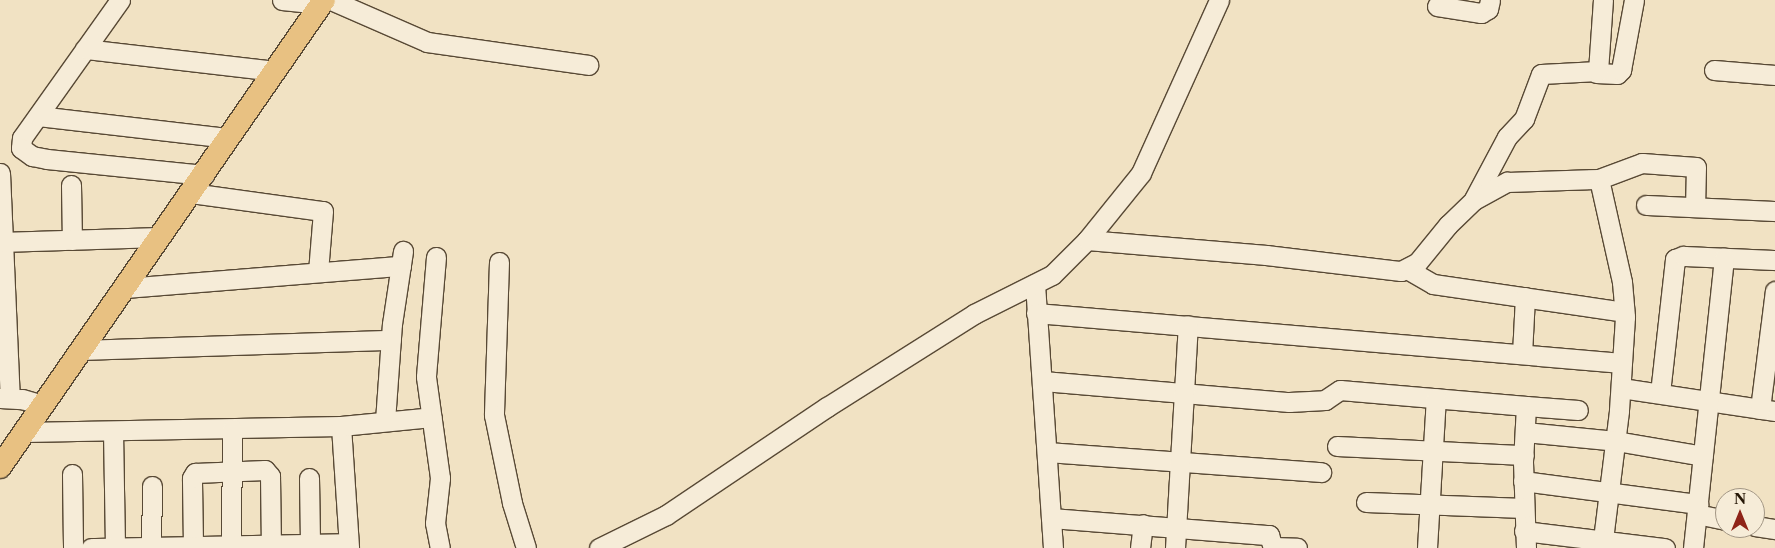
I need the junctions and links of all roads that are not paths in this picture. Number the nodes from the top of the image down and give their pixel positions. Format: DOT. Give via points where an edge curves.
graph roads {
  1 [pos="120,0"];
  2 [pos="282,0"];
  3 [pos="1219,0"];
  4 [pos="1490,0"];
  5 [pos="1603,0"];
  6 [pos="1634,0"];
  7 [pos="326,1"];
  8 [pos="1436,6"];
  9 [pos="85,50"];
  10 [pos="588,65"];
  11 [pos="1714,70"];
  12 [pos="275,71"];
  13 [pos="1596,73"];
  14 [pos="1775,75"];
  15 [pos="38,116"];
  16 [pos="230,138"];
  17 [pos="0,173"];
  18 [pos="1599,179"];
  19 [pos="197,184"];
  20 [pos="71,185"];
  21 [pos="1474,200"];
  22 [pos="1646,205"];
  23 [pos="1695,207"];
  24 [pos="1775,211"];
  25 [pos="160,237"];
  26 [pos="72,240"];
  27 [pos="1087,240"];
  28 [pos="2,242"];
  29 [pos="436,257"];
  30 [pos="1724,258"];
  31 [pos="1775,260"];
  32 [pos="499,262"];
  33 [pos="1407,269"];
  34 [pos="318,272"];
  35 [pos="1035,284"];
  36 [pos="125,288"];
  37 [pos="1775,291"];
  38 [pos="1525,297"];
  39 [pos="1624,312"];
  40 [pos="1036,313"];
  41 [pos="1188,325"];
  42 [pos="391,340"];
  43 [pos="82,350"];
  44 [pos="1522,354"];
  45 [pos="1622,363"];
  46 [pos="1043,381"];
  47 [pos="1621,388"];
  48 [pos="1660,393"];
  49 [pos="1184,395"];
  50 [pos="5,398"];
  51 [pos="1436,398"];
  52 [pos="1710,400"];
  53 [pos="43,405"];
  54 [pos="1526,406"];
  55 [pos="1578,410"];
  56 [pos="1768,410"];
  57 [pos="432,417"];
  58 [pos="385,421"];
  59 [pos="341,426"];
  60 [pos="232,428"];
  61 [pos="113,431"];
  62 [pos="24,432"];
  63 [pos="1525,432"];
  64 [pos="1616,441"];
  65 [pos="1337,446"];
  66 [pos="1433,450"];
  67 [pos="1047,452"];
  68 [pos="1524,455"];
  69 [pos="1703,456"];
  70 [pos="1180,460"];
  71 [pos="0,467"];
  72 [pos="232,471"];
  73 [pos="1321,472"];
  74 [pos="72,474"];
  75 [pos="309,478"];
  76 [pos="1523,481"];
  77 [pos="152,486"];
  78 [pos="1609,492"];
  79 [pos="1366,502"];
  80 [pos="1429,505"];
  81 [pos="1524,508"];
  82 [pos="1698,509"];
  83 [pos="1715,516"];
  84 [pos="1051,518"];
  85 [pos="1143,524"];
  86 [pos="1176,526"];
  87 [pos="1525,539"];
  88 [pos="1599,543"];
  89 [pos="310,544"];
  90 [pos="193,545"];
  91 [pos="278,545"];
  92 [pos="220,546"];
  93 [pos="348,546"];
  94 [pos="1628,546"];
  95 [pos="115,547"];
  96 [pos="151,547"];
  97 [pos="73,548"];
  98 [pos="91,548"];
  99 [pos="440,548"];
  100 [pos="526,548"];
  101 [pos="599,548"];
  102 [pos="1053,548"];
  103 [pos="1140,548"];
  104 [pos="1175,548"];
  105 [pos="1273,548"];
  106 [pos="1297,548"];
  107 [pos="1426,548"];
  108 [pos="1660,548"];
  109 [pos="1665,548"];
  110 [pos="1693,548"];
  1 -- 9 [label="street"];
  2 -- 7 [label="street"];
  3 -- 27 [label="street" via="1141,174"];
  4 -- 8 [label="street" via="1488,10 1481,12"];
  5 -- 13 [label="street"];
  6 -- 13 [label="street" via="1621,70 1617,74"];
  7 -- 10 [label="street" via="428,42"];
  7 -- 12 [label="main road"];
  9 -- 12 [label="street"];
  9 -- 15 [label="street"];
  11 -- 14 [label="street"];
  12 -- 16 [label="main road"];
  13 -- 21 [label="street" via="1544,72 1524,119 1507,137"];
  15 -- 16 [label="street"];
  15 -- 19 [label="street" via="20,143 25,153 32,156"];
  16 -- 19 [label="main road"];
  17 -- 28 [label="street"];
  18 -- 21 [label="street" via="1518,180 1487,191"];
  18 -- 23 [label="street" via="1642,163 1696,168"];
  18 -- 39 [label="street" via="1622,282"];
  19 -- 25 [label="main road"];
  19 -- 34 [label="street" via="323,211"];
  20 -- 26 [label="street"];
  21 -- 33 [label="street" via="1448,224 1417,263"];
  22 -- 23 [label="street"];
  23 -- 24 [label="street"];
  25 -- 26 [label="street"];
  25 -- 36 [label="main road"];
  26 -- 28 [label="street"];
  27 -- 33 [label="street" via="1266,255 1388,271"];
  27 -- 35 [label="street" via="1052,275"];
  28 -- 50 [label="street"];
  29 -- 57 [label="street" via="426,360"];
  30 -- 31 [label="street"];
  30 -- 48 [label="street" via="1680,256 1676,259"];
  30 -- 52 [label="street"];
  32 -- 100 [label="street" via="494,415 512,502"];
  33 -- 38 [label="street" via="1433,284"];
  34 -- 36 [label="street"];
  34 -- 42 [label="street" via="402,258"];
  35 -- 40 [label="street"];
  35 -- 101 [label="street" via="974,314 666,515"];
  36 -- 43 [label="main road"];
  37 -- 56 [label="street"];
  38 -- 39 [label="street"];
  38 -- 44 [label="street"];
  39 -- 45 [label="street"];
  40 -- 41 [label="street"];
  40 -- 46 [label="street"];
  41 -- 44 [label="street"];
  41 -- 49 [label="street"];
  42 -- 43 [label="street"];
  42 -- 58 [label="street"];
  43 -- 53 [label="main road"];
  44 -- 45 [label="street"];
  45 -- 47 [label="street"];
  46 -- 49 [label="street"];
  46 -- 67 [label="street"];
  47 -- 48 [label="street"];
  47 -- 64 [label="street"];
  48 -- 52 [label="street"];
  49 -- 51 [label="street" via="1317,402 1340,390"];
  49 -- 70 [label="street"];
  50 -- 53 [label="street"];
  51 -- 54 [label="street"];
  51 -- 66 [label="street"];
  52 -- 56 [label="street"];
  52 -- 69 [label="street"];
  53 -- 62 [label="main road"];
  54 -- 55 [label="street"];
  54 -- 63 [label="street"];
  57 -- 58 [label="street"];
  57 -- 99 [label="street" via="440,478 435,523"];
  58 -- 59 [label="street"];
  59 -- 60 [label="street"];
  59 -- 93 [label="street"];
  60 -- 61 [label="street"];
  60 -- 72 [label="street"];
  61 -- 62 [label="street"];
  61 -- 95 [label="street"];
  62 -- 71 [label="main road"];
  63 -- 64 [label="street"];
  63 -- 68 [label="street"];
  64 -- 69 [label="street"];
  64 -- 78 [label="street"];
  65 -- 66 [label="street"];
  66 -- 68 [label="street"];
  66 -- 80 [label="street"];
  67 -- 70 [label="street"];
  67 -- 84 [label="street"];
  68 -- 76 [label="street"];
  69 -- 82 [label="street"];
  70 -- 73 [label="street"];
  70 -- 86 [label="street"];
  72 -- 90 [label="street" via="192,475"];
  72 -- 91 [label="street" via="265,470 270,473"];
  72 -- 92 [label="street"];
  74 -- 97 [label="street"];
  75 -- 89 [label="street"];
  76 -- 78 [label="street"];
  76 -- 81 [label="street"];
  77 -- 96 [label="street"];
  78 -- 82 [label="street"];
  78 -- 88 [label="street"];
  79 -- 80 [label="street"];
  80 -- 81 [label="street"];
  80 -- 107 [label="street"];
  81 -- 87 [label="street"];
  82 -- 83 [label="street"];
  82 -- 110 [label="street"];
  84 -- 85 [label="street"];
  84 -- 102 [label="street"];
  85 -- 86 [label="street"];
  85 -- 103 [label="street"];
  86 -- 104 [label="street"];
  86 -- 105 [label="street" via="1269,536"];
  87 -- 88 [label="street"];
  88 -- 94 [label="street"];
  89 -- 91 [label="street"];
  89 -- 93 [label="street"];
  90 -- 92 [label="street"];
  90 -- 96 [label="street"];
  91 -- 92 [label="street"];
  94 -- 108 [label="street"];
  95 -- 96 [label="street"];
  95 -- 98 [label="street"];
  105 -- 106 [label="street"];
  108 -- 109 [label="street"];
}
